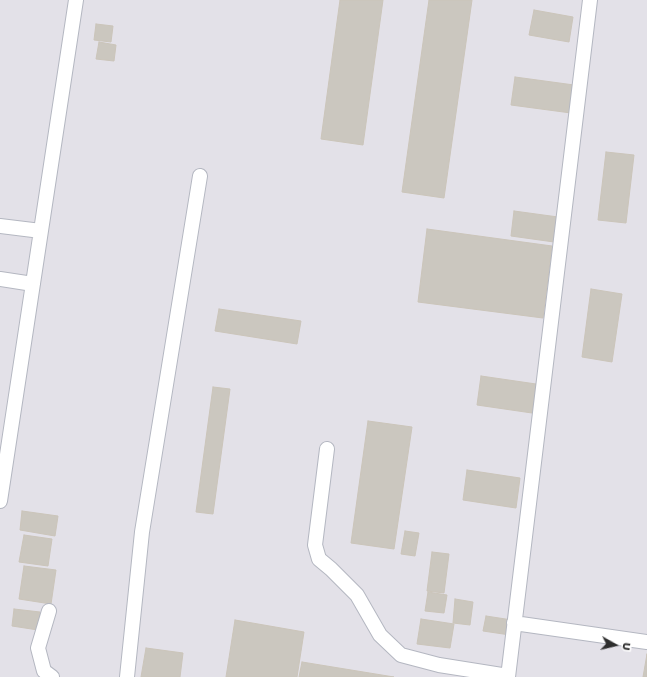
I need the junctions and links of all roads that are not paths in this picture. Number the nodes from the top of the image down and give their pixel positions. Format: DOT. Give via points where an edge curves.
graph roads {
  1 [pos="76,0"];
  2 [pos="590,0"];
  3 [pos="200,176"];
  4 [pos="0,226"];
  5 [pos="41,231"];
  6 [pos="0,279"];
  7 [pos="33,284"];
  8 [pos="326,449"];
  9 [pos="0,501"];
  10 [pos="49,611"];
  11 [pos="514,623"];
  12 [pos="647,642"];
  13 [pos="52,677"];
  14 [pos="126,677"];
  15 [pos="508,677"];
  1 -- 5 [label="lane"];
  2 -- 11 [label="lane"];
  3 -- 14 [label="lane" via="142,532"];
  4 -- 5 [label="lane"];
  5 -- 7 [label="lane"];
  6 -- 7 [label="lane"];
  7 -- 9 [label="lane"];
  8 -- 15 [label="lane" via="315,545 319,559 357,595 380,635 401,655"];
  10 -- 13 [label="lane" via="38,648 44,671"];
  11 -- 12 [label="lane"];
  11 -- 15 [label="lane"];
}
